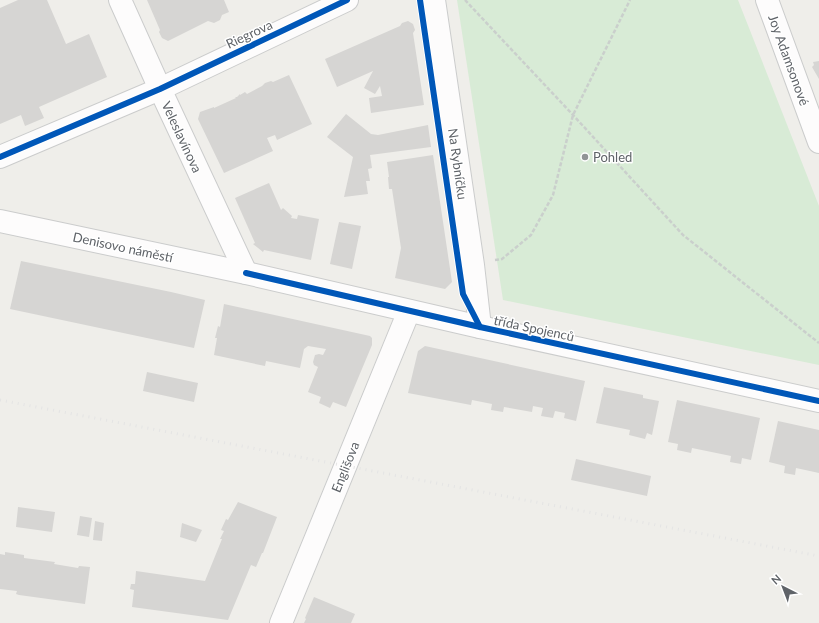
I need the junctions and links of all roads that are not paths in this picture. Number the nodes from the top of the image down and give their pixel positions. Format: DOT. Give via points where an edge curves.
graph roads {
  1 [pos="120,0"];
  2 [pos="347,0"];
  3 [pos="434,0"];
  4 [pos="767,0"];
  5 [pos="160,89"];
  6 [pos="819,142"];
  7 [pos="0,157"];
  8 [pos="0,221"];
  9 [pos="246,273"];
  10 [pos="409,311"];
  11 [pos="480,328"];
  12 [pos="819,400"];
  13 [pos="281,623"];
  1 -- 5 [label="street, Veleslavínova"];
  2 -- 5 [label="street, Riegrova"];
  3 -- 11 [label="street, Na Rybníčku"];
  4 -- 6 [label="street, Joy Adamsonové"];
  5 -- 7 [label="street, Riegrova"];
  5 -- 9 [label="street, Veleslavínova"];
  8 -- 9 [label="street, Denisovo náměstí"];
  9 -- 10 [label="street, třída Spojenců"];
  10 -- 11 [label="street, třída Spojenců"];
  10 -- 13 [label="street, Englišova"];
  11 -- 12 [label="street, třída Spojenců"];
}
